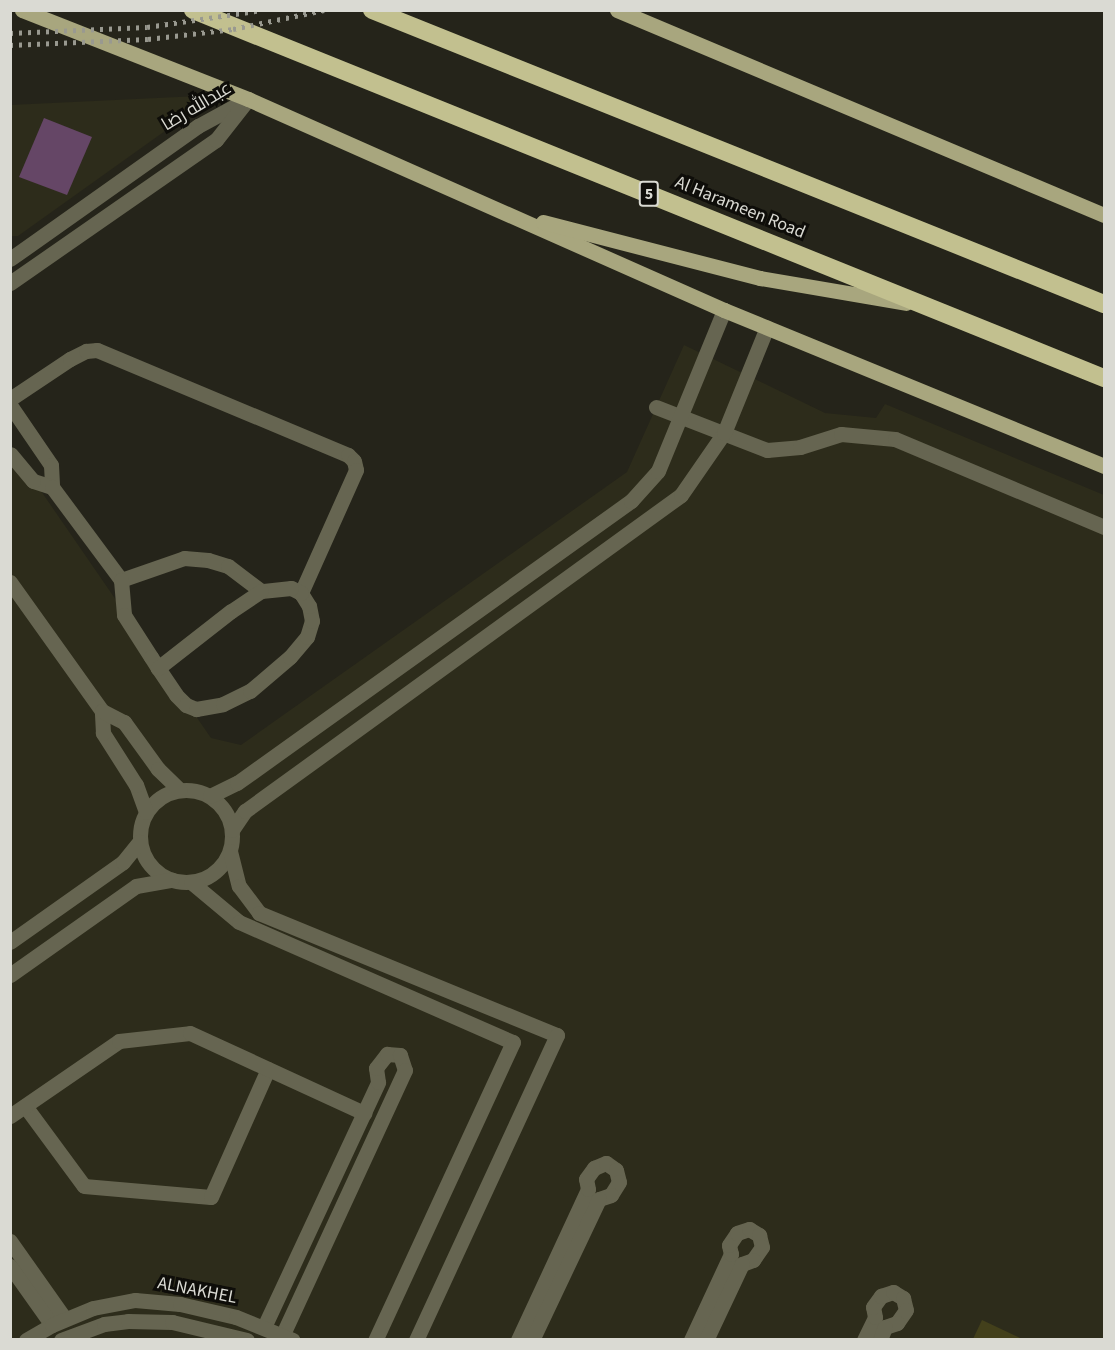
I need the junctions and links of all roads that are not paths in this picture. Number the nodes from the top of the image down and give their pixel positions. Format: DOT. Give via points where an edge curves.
graph roads {
  1 [pos="22,10"];
  2 [pos="193,10"];
  3 [pos="372,10"];
  4 [pos="617,10"];
  5 [pos="248,99"];
  6 [pos="499,210"];
  7 [pos="1104,215"];
  8 [pos="10,259"];
  9 [pos="10,283"];
  10 [pos="1104,304"];
  11 [pos="929,307"];
  12 [pos="724,310"];
  13 [pos="767,327"];
  14 [pos="1104,378"];
  15 [pos="10,399"];
  16 [pos="10,405"];
  17 [pos="656,407"];
  18 [pos="681,416"];
  19 [pos="724,433"];
  20 [pos="10,454"];
  21 [pos="1104,466"];
  22 [pos="52,487"];
  23 [pos="1104,527"];
  24 [pos="121,580"];
  25 [pos="10,582"];
  26 [pos="261,591"];
  27 [pos="301,593"];
  28 [pos="158,668"];
  29 [pos="102,711"];
  30 [pos="180,790"];
  31 [pos="210,796"];
  32 [pos="146,812"];
  33 [pos="232,830"];
  34 [pos="140,842"];
  35 [pos="230,851"];
  36 [pos="171,880"];
  37 [pos="191,882"];
  38 [pos="10,942"];
  39 [pos="10,975"];
  40 [pos="268,1069"];
  41 [pos="25,1106"];
  42 [pos="364,1113"];
  43 [pos="10,1116"];
  44 [pos="10,1241"];
  45 [pos="10,1266"];
  46 [pos="58,1322"];
  47 [pos="264,1327"];
  48 [pos="285,1338"];
  49 [pos="26,1340"];
  50 [pos="61,1340"];
  51 [pos="247,1340"];
  52 [pos="375,1340"];
  53 [pos="416,1340"];
  54 [pos="518,1340"];
  55 [pos="532,1340"];
  56 [pos="692,1340"];
  57 [pos="706,1340"];
  58 [pos="864,1340"];
  59 [pos="880,1340"];
  1 -- 5 [label="main road"];
  2 -- 11 [label="highway, Al Harameen Road / 5"];
  3 -- 10 [label="highway"];
  4 -- 7 [label="main road"];
  5 -- 6 [label="main road"];
  5 -- 8 [label="street, عبدالله رضا" via="198,126"];
  5 -- 9 [label="street, عبدالله رضا" via="216,140"];
  6 -- 11 [label="main road" via="760,278"];
  6 -- 12 [label="main road"];
  11 -- 14 [label="highway, Al Harameen Road / 5"];
  12 -- 13 [label="main road"];
  12 -- 18 [label="street"];
  13 -- 19 [label="street"];
  13 -- 21 [label="main road"];
  15 -- 27 [label="street" via="70,359 97,350 348,455 356,470"];
  16 -- 22 [label="street" via="51,465"];
  17 -- 18 [label="street"];
  18 -- 19 [label="street"];
  18 -- 31 [label="street" via="658,471 631,501 237,783"];
  19 -- 23 [label="street" via="767,450 801,447 841,434 895,439"];
  19 -- 33 [label="street" via="681,495 245,811"];
  20 -- 22 [label="street" via="33,481"];
  22 -- 24 [label="street"];
  24 -- 26 [label="street" via="184,558 228,566"];
  24 -- 28 [label="street" via="124,615"];
  25 -- 29 [label="street"];
  26 -- 27 [label="street" via="291,588"];
  26 -- 28 [label="street"];
  27 -- 28 [label="street" via="312,621 308,637 250,691 223,704 196,709 186,705"];
  29 -- 30 [label="street" via="124,722 158,769"];
  29 -- 32 [label="street" via="103,733 136,786"];
  30 -- 31 [label="street"];
  30 -- 32 [label="street" via="161,797"];
  31 -- 33 [label="street" via="225,811"];
  32 -- 34 [label="street"];
  33 -- 35 [label="street"];
  34 -- 36 [label="street" via="147,861 161,876"];
  34 -- 38 [label="street" via="123,862"];
  35 -- 37 [label="street" via="211,875"];
  35 -- 53 [label="street" via="239,886 259,913 556,1035"];
  36 -- 37 [label="street"];
  36 -- 39 [label="street" via="136,886"];
  37 -- 52 [label="street" via="239,922 513,1042"];
  40 -- 41 [label="street" via="190,1033 118,1041"];
  40 -- 41 [label="street" via="211,1197 84,1186"];
  40 -- 42 [label="street"];
  41 -- 43 [label="street"];
  42 -- 47 [label="street"];
  42 -- 48 [label="street" via="378,1082 376,1068 387,1054 400,1055 405,1070"];
  44 -- 46 [label="street"];
  45 -- 46 [label="street"];
  46 -- 47 [label="street, ALNAKHEL" via="93,1308 135,1300 180,1304"];
  46 -- 49 [label="street, ALNAKHEL"];
  47 -- 48 [label="street, ALNAKHEL"];
  50 -- 51 [label="street" via="104,1324 128,1321 172,1322"];
  54 -- 55 [label="street" via="588,1189 586,1179 594,1168 606,1163 616,1170 619,1182 611,1195 599,1199"];
  56 -- 57 [label="street" via="731,1254 729,1245 737,1233 749,1229 759,1235 762,1247 753,1260 742,1264"];
  58 -- 59 [label="street" via="875,1317 873,1308 881,1296 893,1292 903,1298 906,1310 897,1323 885,1327"];
}
